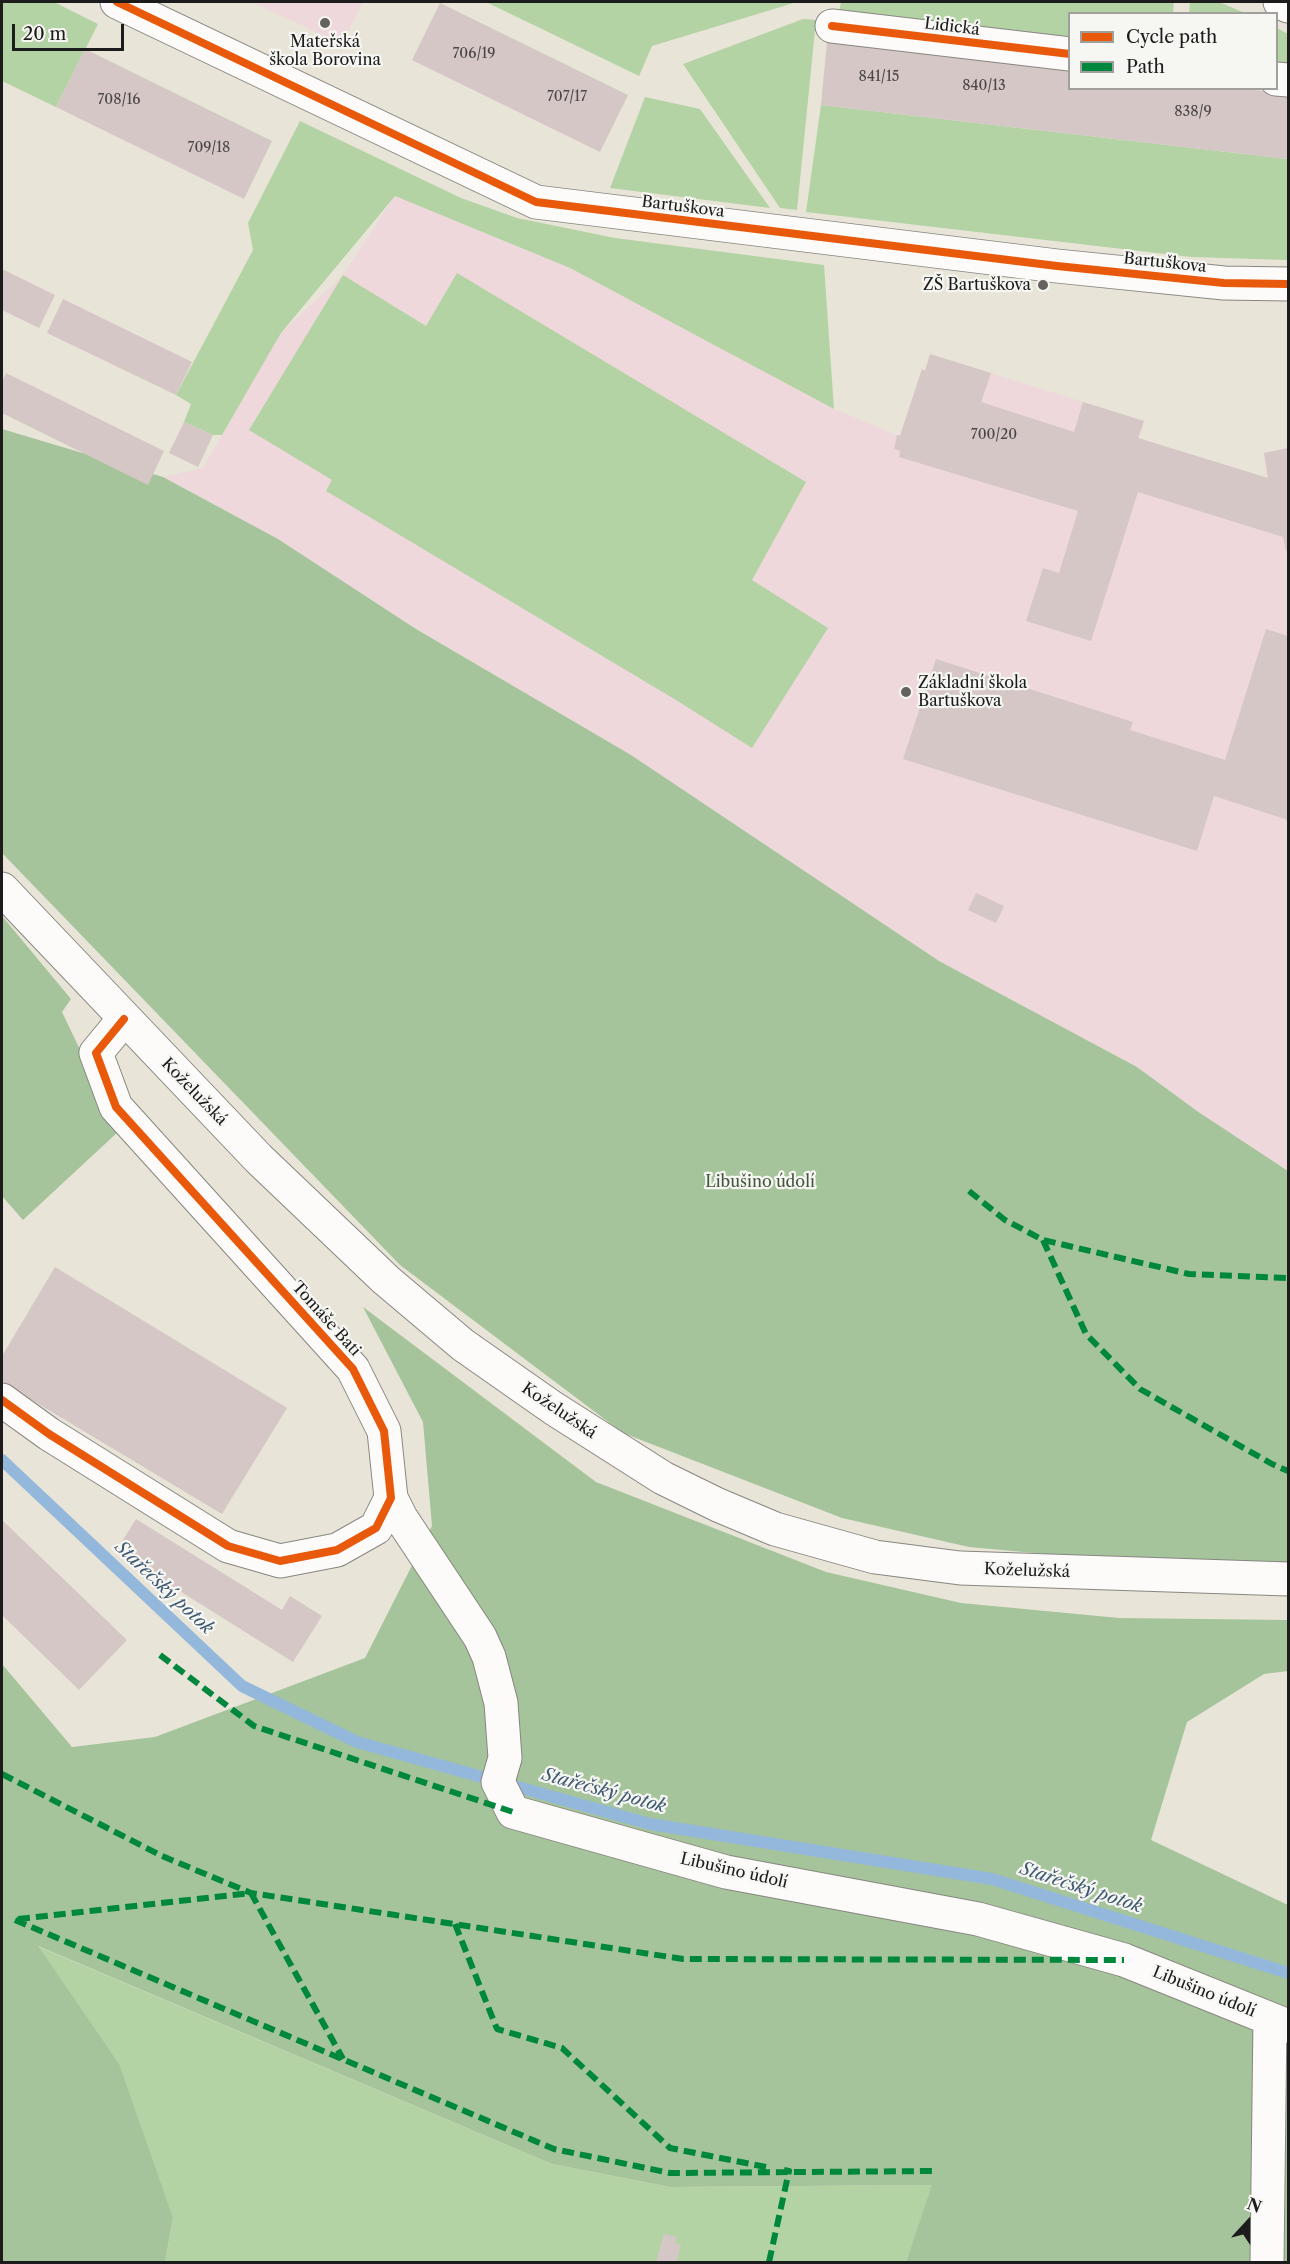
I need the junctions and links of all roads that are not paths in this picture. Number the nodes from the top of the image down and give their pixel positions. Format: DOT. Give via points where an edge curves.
graph roads {
  1 [pos="117,2"];
  2 [pos="1280,2"];
  3 [pos="1288,6"];
  4 [pos="832,26"];
  5 [pos="1068,54"];
  6 [pos="1288,284"];
  7 [pos="2,889"];
  8 [pos="124,1019"];
  9 [pos="2,1400"];
  10 [pos="391,1498"];
  11 [pos="1288,1580"];
  12 [pos="1279,2023"];
  13 [pos="1267,2262"];
  1 -- 6 [label="street, Bartuškova" via="536,202 1069,267 1224,283"];
  2 -- 3 [label="street"];
  4 -- 5 [label="street, Lidická"];
  7 -- 8 [label="street, Koželužská"];
  8 -- 10 [label="street, Tomáše Bati" via="96,1053 116,1107 353,1369 384,1431"];
  8 -- 11 [label="street, Koželužská" via="259,1159 386,1280 464,1344 610,1446 718,1505 775,1529 834,1547 917,1564"];
  9 -- 10 [label="street" via="228,1546 280,1561 337,1550 376,1528"];
  10 -- 12 [label="street, Libušino údolí" via="400,1518 480,1636 489,1657 501,1703 505,1758 498,1782 513,1812 726,1872 978,1918 1124,1960"];
  12 -- 13 [label="street"];
}
